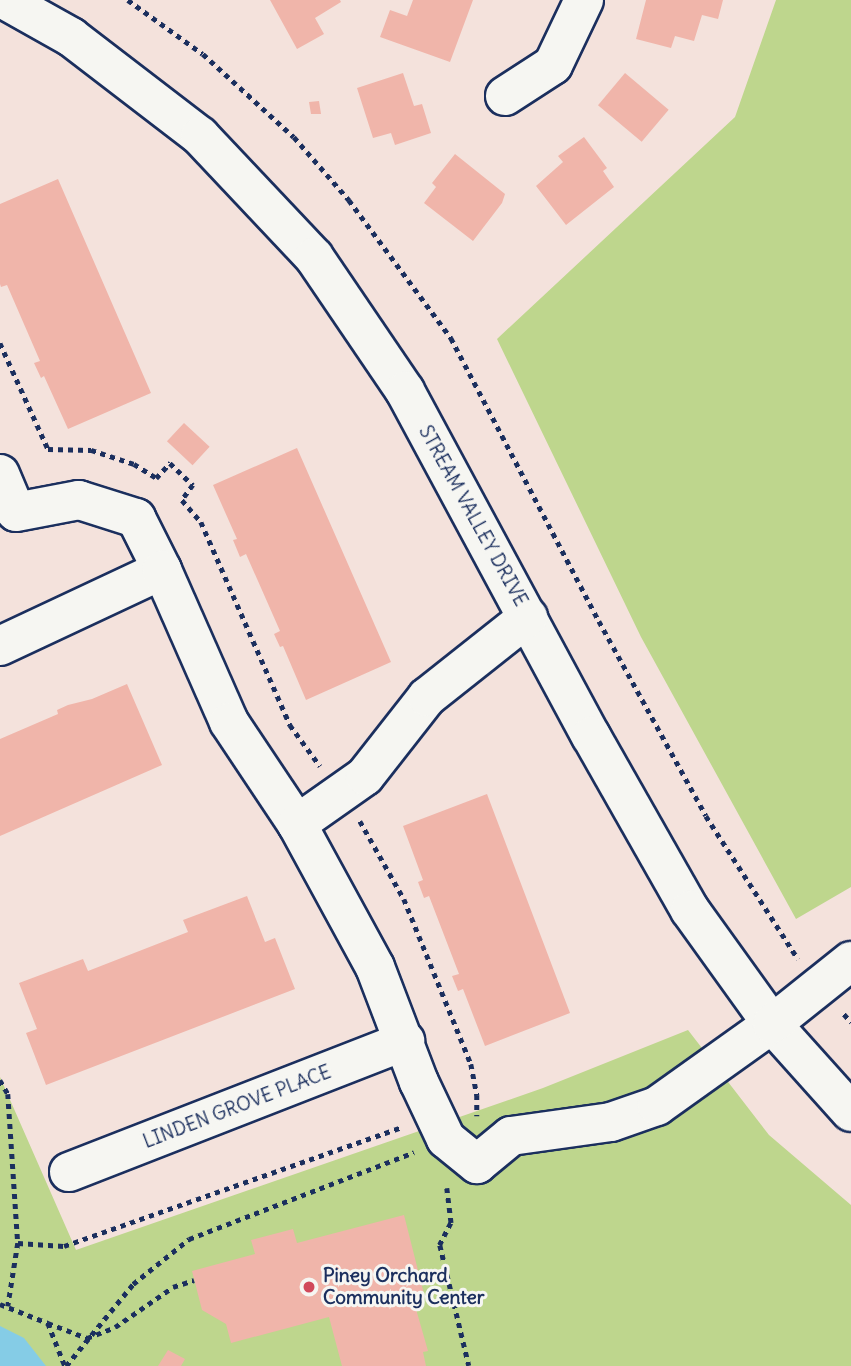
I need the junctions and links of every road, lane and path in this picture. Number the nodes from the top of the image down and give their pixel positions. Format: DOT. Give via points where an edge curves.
graph roads {
  1 [pos="5,0"];
  2 [pos="128,0"];
  3 [pos="584,0"];
  4 [pos="505,96"];
  5 [pos="0,343"];
  6 [pos="0,474"];
  7 [pos="8,515"];
  8 [pos="162,570"];
  9 [pos="528,617"];
  10 [pos="0,646"];
  11 [pos="341,793"];
  12 [pos="297,824"];
  13 [pos="851,961"];
  14 [pos="801,963"];
  15 [pos="772,1024"];
  16 [pos="405,1041"];
  17 [pos="0,1080"];
  18 [pos="851,1112"];
  19 [pos="476,1124"];
  20 [pos="407,1125"];
  21 [pos="424,1149"];
  22 [pos="69,1172"];
  23 [pos="448,1177"];
  24 [pos="18,1243"];
  25 [pos="194,1280"];
  26 [pos="0,1304"];
  27 [pos="8,1306"];
  28 [pos="48,1322"];
  29 [pos="87,1338"];
  30 [pos="65,1366"];
  31 [pos="469,1366"];
  1 -- 9 [label="street, STREAM VALLEY DRIVE" via="71,37 200,136 314,257 405,391"];
  2 -- 14 [label="path" via="203,54 294,137 349,200 451,338 700,804"];
  3 -- 4 [label="street" via="553,65"];
  5 -- 11 [label="path" via="48,449 91,450 134,464 156,478 170,463 193,485 182,500 201,522 290,725"];
  6 -- 7 [label="street"];
  7 -- 8 [label="street" via="79,500 136,518"];
  8 -- 10 [label="street"];
  8 -- 12 [label="street" via="229,722"];
  9 -- 11 [label="street" via="426,697 365,776"];
  9 -- 15 [label="street, STREAM VALLEY DRIVE" via="690,910"];
  11 -- 12 [label="street"];
  11 -- 19 [label="path" via="404,899 471,1064"];
  12 -- 16 [label="street" via="375,967"];
  13 -- 15 [label="street"];
  15 -- 16 [label="street" via="657,1106 611,1122 511,1136 477,1164 446,1139"];
  15 -- 18 [label="street, STREAM VALLEY DRIVE"];
  16 -- 22 [label="street, LINDEN GROVE PLACE"];
  17 -- 24 [label="path" via="8,1094"];
  20 -- 24 [label="path" via="64,1246"];
  21 -- 29 [label="path" via="189,1240 133,1284"];
  23 -- 31 [label="path" via="451,1223 440,1245"];
  24 -- 27 [label="path"];
  25 -- 29 [label="path" via="173,1287 115,1327"];
  26 -- 27 [label="path"];
  27 -- 28 [label="path"];
  28 -- 29 [label="path"];
  28 -- 30 [label="path"];
  29 -- 30 [label="path"];
}
